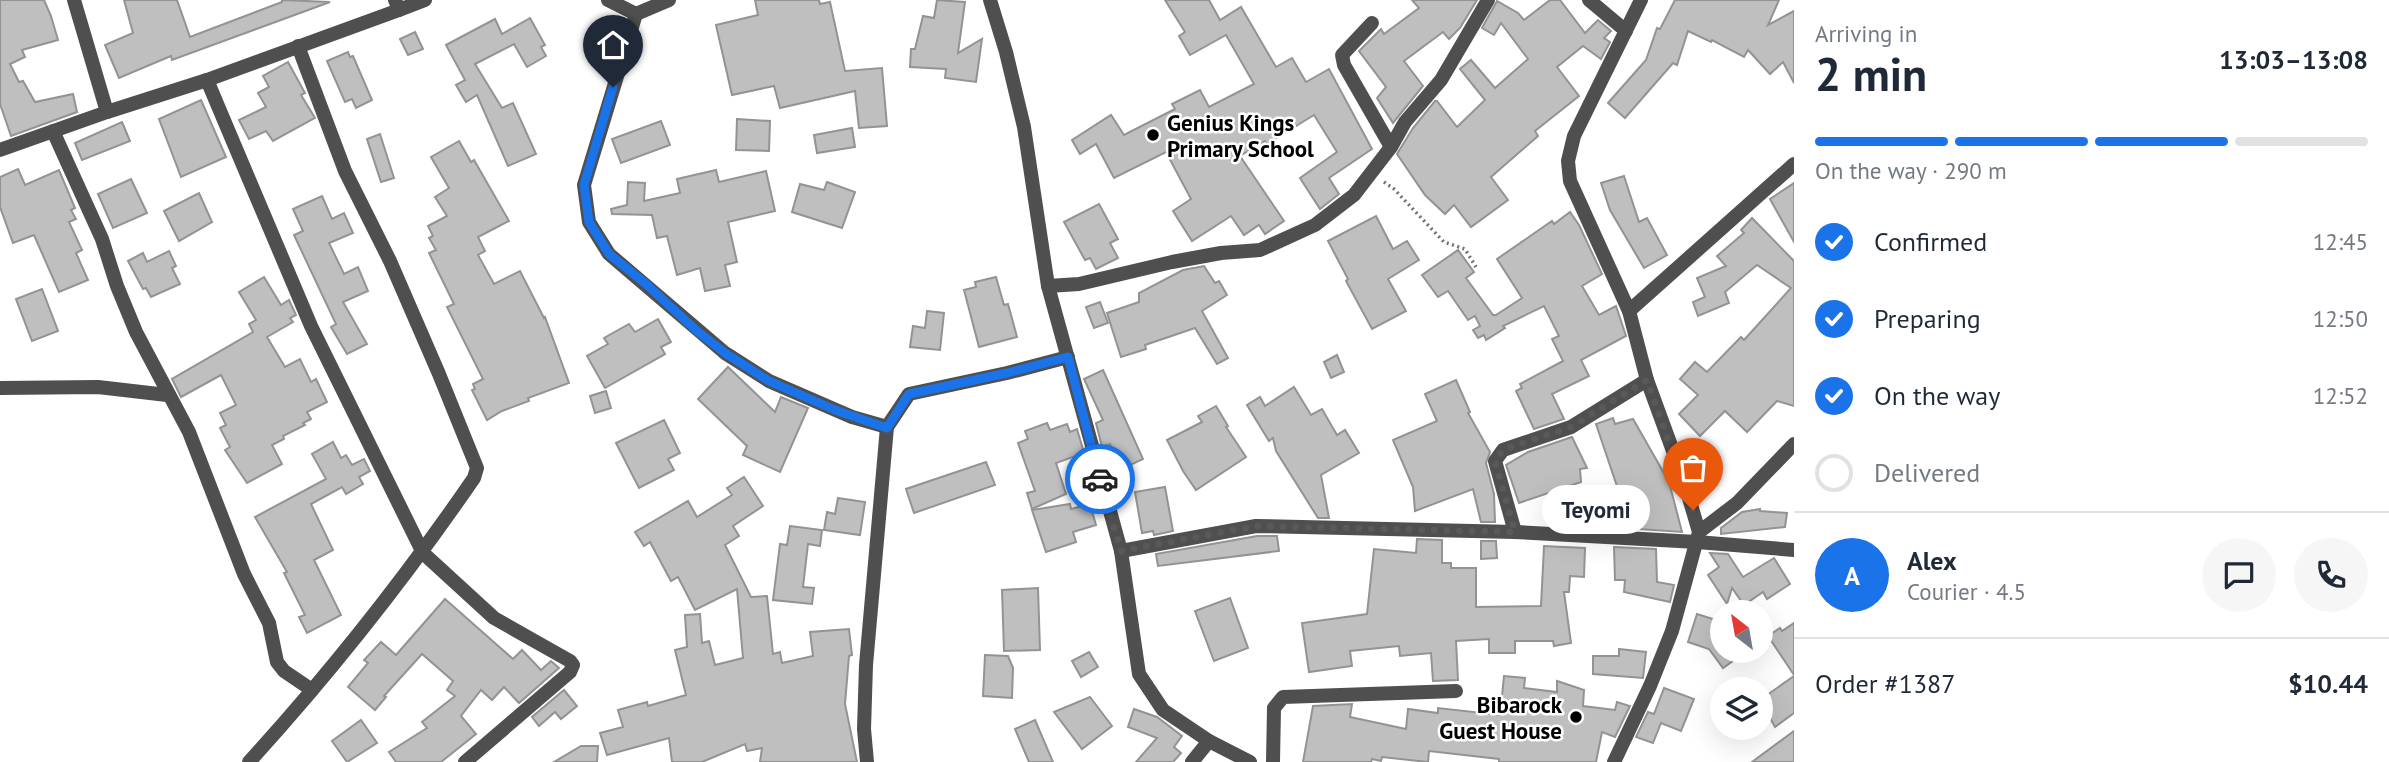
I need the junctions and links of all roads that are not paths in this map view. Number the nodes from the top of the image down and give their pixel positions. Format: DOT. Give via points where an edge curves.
graph roads {
  1 [pos="74,0"];
  2 [pos="425,0"];
  3 [pos="608,0"];
  4 [pos="669,0"];
  5 [pos="990,0"];
  6 [pos="1488,0"];
  7 [pos="1589,0"];
  8 [pos="1641,0"];
  9 [pos="397,5"];
  10 [pos="636,14"];
  11 [pos="1372,23"];
  12 [pos="1626,31"];
  13 [pos="298,46"];
  14 [pos="207,80"];
  15 [pos="107,112"];
  16 [pos="52,131"];
  17 [pos="1391,147"];
  18 [pos="0,150"];
  19 [pos="1794,164"];
  20 [pos="1048,286"];
  21 [pos="1629,311"];
  22 [pos="1068,357"];
  23 [pos="1647,380"];
  24 [pos="0,388"];
  25 [pos="167,395"];
  26 [pos="887,428"];
  27 [pos="1794,444"];
  28 [pos="1515,532"];
  29 [pos="1698,537"];
  30 [pos="1794,550"];
  31 [pos="1121,551"];
  32 [pos="423,553"];
  33 [pos="312,690"];
  34 [pos="1456,691"];
  35 [pos="1209,741"];
  36 [pos="249,762"];
  37 [pos="464,762"];
  38 [pos="867,762"];
  39 [pos="1192,762"];
  40 [pos="1250,762"];
  41 [pos="1273,762"];
  42 [pos="1614,762"];
  1 -- 15 [label="street"];
  2 -- 9 [label="street"];
  3 -- 10 [label="street"];
  4 -- 10 [label="street"];
  5 -- 20 [label="street" via="1024,127"];
  6 -- 17 [label="street" via="1441,80 1405,122"];
  7 -- 12 [label="street"];
  8 -- 12 [label="street"];
  9 -- 13 [label="street"];
  10 -- 26 [label="street" via="584,185 589,222 609,254 725,353 769,381"];
  11 -- 17 [label="street" via="1342,55"];
  12 -- 21 [label="street" via="1574,136 1568,161 1570,181"];
  13 -- 14 [label="street"];
  13 -- 32 [label="street" via="345,171 395,273 477,468"];
  14 -- 15 [label="street"];
  14 -- 32 [label="street" via="312,326"];
  15 -- 16 [label="street"];
  16 -- 18 [label="street"];
  16 -- 25 [label="street"];
  17 -- 20 [label="street" via="1354,195 1315,225 1260,250 1172,262 1079,285"];
  19 -- 21 [label="street"];
  20 -- 22 [label="street"];
  21 -- 23 [label="street"];
  22 -- 26 [label="street" via="909,394"];
  22 -- 31 [label="street"];
  23 -- 28 [label="street" via="1571,427 1503,450 1495,461"];
  23 -- 29 [label="street" via="1684,481"];
  24 -- 25 [label="street" via="98,387"];
  25 -- 33 [label="street" via="189,432 244,574 269,623 276,662"];
  26 -- 38 [label="street" via="866,665"];
  27 -- 29 [label="street"];
  28 -- 29 [label="street"];
  28 -- 31 [label="street" via="1255,526"];
  29 -- 30 [label="street"];
  29 -- 42 [label="street" via="1672,631"];
  31 -- 35 [label="street" via="1139,674 1163,710"];
  32 -- 33 [label="street"];
  32 -- 37 [label="street" via="494,618 573,665"];
  33 -- 36 [label="street"];
  34 -- 41 [label="street" via="1283,697 1274,708"];
  35 -- 39 [label="street"];
  35 -- 40 [label="street"];
}
